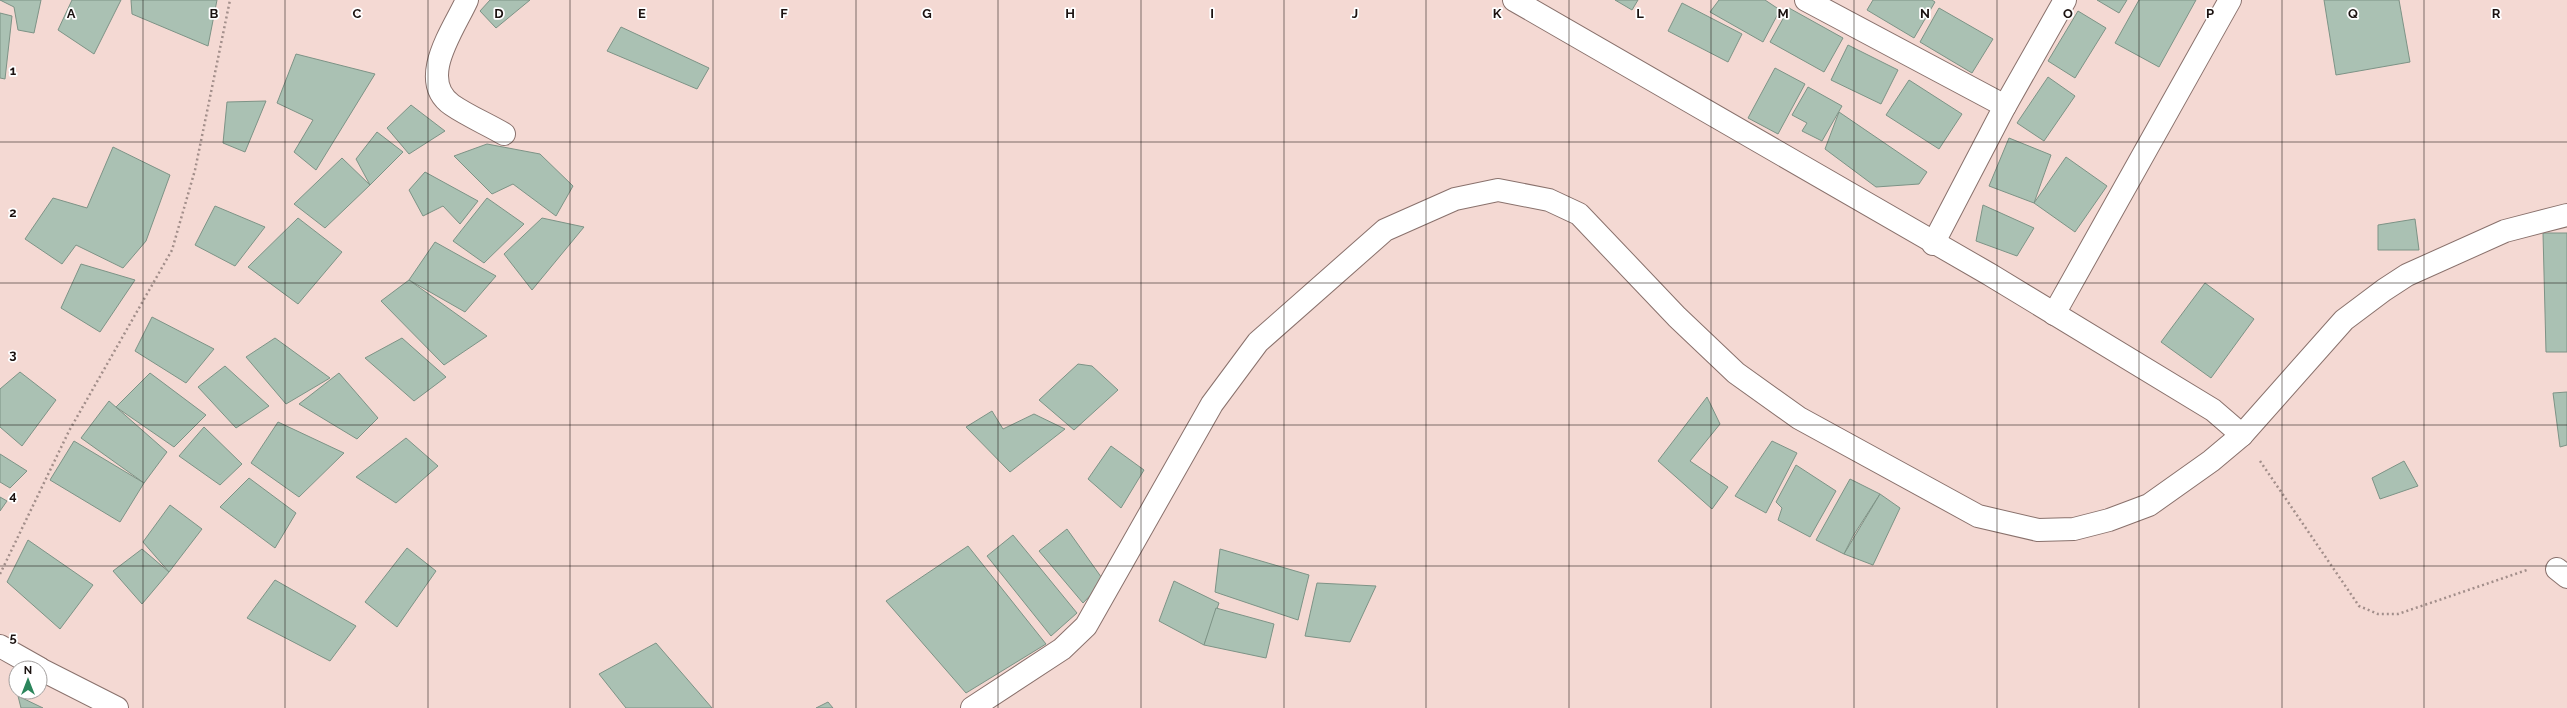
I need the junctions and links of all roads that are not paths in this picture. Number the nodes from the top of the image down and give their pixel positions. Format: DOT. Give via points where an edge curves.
graph roads {
  1 [pos="467,0"];
  2 [pos="1514,0"];
  3 [pos="1806,0"];
  4 [pos="2230,0"];
  5 [pos="2062,1"];
  6 [pos="2005,106"];
  7 [pos="504,134"];
  8 [pos="2567,215"];
  9 [pos="1933,244"];
  10 [pos="2054,314"];
  11 [pos="2242,435"];
  12 [pos="0,646"];
  13 [pos="25,660"];
  14 [pos="48,673"];
  15 [pos="117,708"];
  16 [pos="972,708"];
  1 -- 7 [label="street" via="440,59 436,73 438,89 451,105"];
  2 -- 9 [label="street"];
  3 -- 6 [label="street"];
  4 -- 10 [label="street"];
  5 -- 6 [label="street"];
  6 -- 9 [label="street"];
  8 -- 11 [label="street" via="2505,231 2407,275 2384,290 2344,320"];
  9 -- 10 [label="street" via="1989,274"];
  10 -- 11 [label="street" via="2213,410"];
  11 -- 16 [label="street" via="2211,461 2149,505 2109,520 2074,529 2038,530 1978,516 1799,418 1736,373 1677,317 1579,214 1549,200 1498,190 1455,199 1385,230 1258,342 1212,404 1086,626 1062,649"];
  12 -- 13 [label="street"];
  14 -- 15 [label="street"];
}
